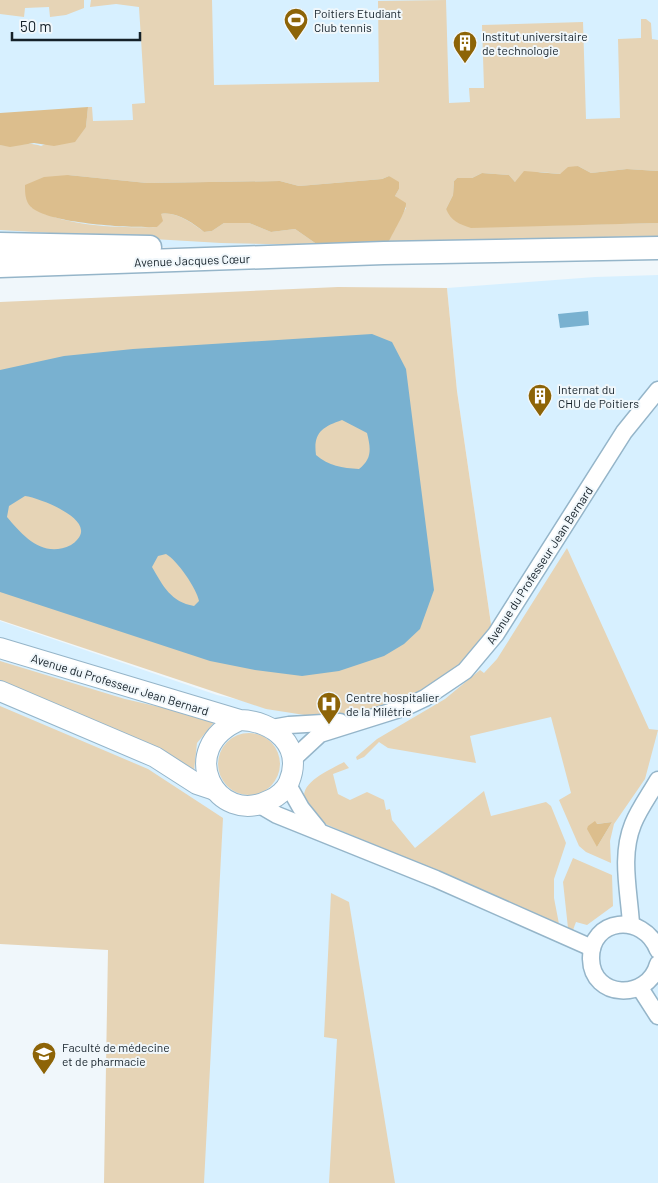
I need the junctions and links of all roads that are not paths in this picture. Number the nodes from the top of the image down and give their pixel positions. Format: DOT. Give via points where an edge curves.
graph roads {
  1 [pos="0,244"];
  2 [pos="658,248"];
  3 [pos="384,254"];
  4 [pos="0,266"];
  5 [pos="658,390"];
  6 [pos="0,648"];
  7 [pos="0,691"];
  8 [pos="240,720"];
  9 [pos="365,720"];
  10 [pos="272,728"];
  11 [pos="293,759"];
  12 [pos="658,780"];
  13 [pos="288,785"];
  14 [pos="215,790"];
  15 [pos="260,805"];
  16 [pos="320,830"];
  17 [pos="631,924"];
  18 [pos="592,948"];
  19 [pos="658,950"];
  20 [pos="658,964"];
  21 [pos="640,988"];
  22 [pos="658,1016"];
  1 -- 3 [label="main road, Avenue Jacques Cœur"];
  2 -- 3 [label="main road, Avenue Jacques Cœur"];
  3 -- 4 [label="main road, Avenue Jacques Cœur"];
  5 -- 9 [label="street, Avenue du Professeur Jean Bernard" via="624,432 482,653 465,671 425,698"];
  6 -- 8 [label="street, Avenue du Professeur Jean Bernard"];
  7 -- 14 [label="street" via="155,757 197,784"];
  8 -- 10 [label="street, Avenue du Professeur Jean Bernard" via="257,721"];
  8 -- 14 [label="street" via="216,734 208,748 207,769"];
  9 -- 10 [label="street, Avenue du Professeur Jean Bernard"];
  9 -- 11 [label="street, Avenue du Professeur Jean Bernard" via="320,734"];
  10 -- 11 [label="street" via="282,736"];
  11 -- 13 [label="street"];
  12 -- 17 [label="street" via="629,836 626,869"];
  13 -- 15 [label="street" via="276,798"];
  13 -- 16 [label="street" via="300,808"];
  14 -- 15 [label="street" via="238,806"];
  15 -- 16 [label="street"];
  16 -- 18 [label="street"];
  17 -- 18 [label="street" via="612,926 600,935"];
  17 -- 19 [label="street" via="649,933"];
  18 -- 21 [label="street" via="592,966 602,983 620,992"];
  20 -- 21 [label="street" via="650,981"];
  21 -- 22 [label="street"];
}
